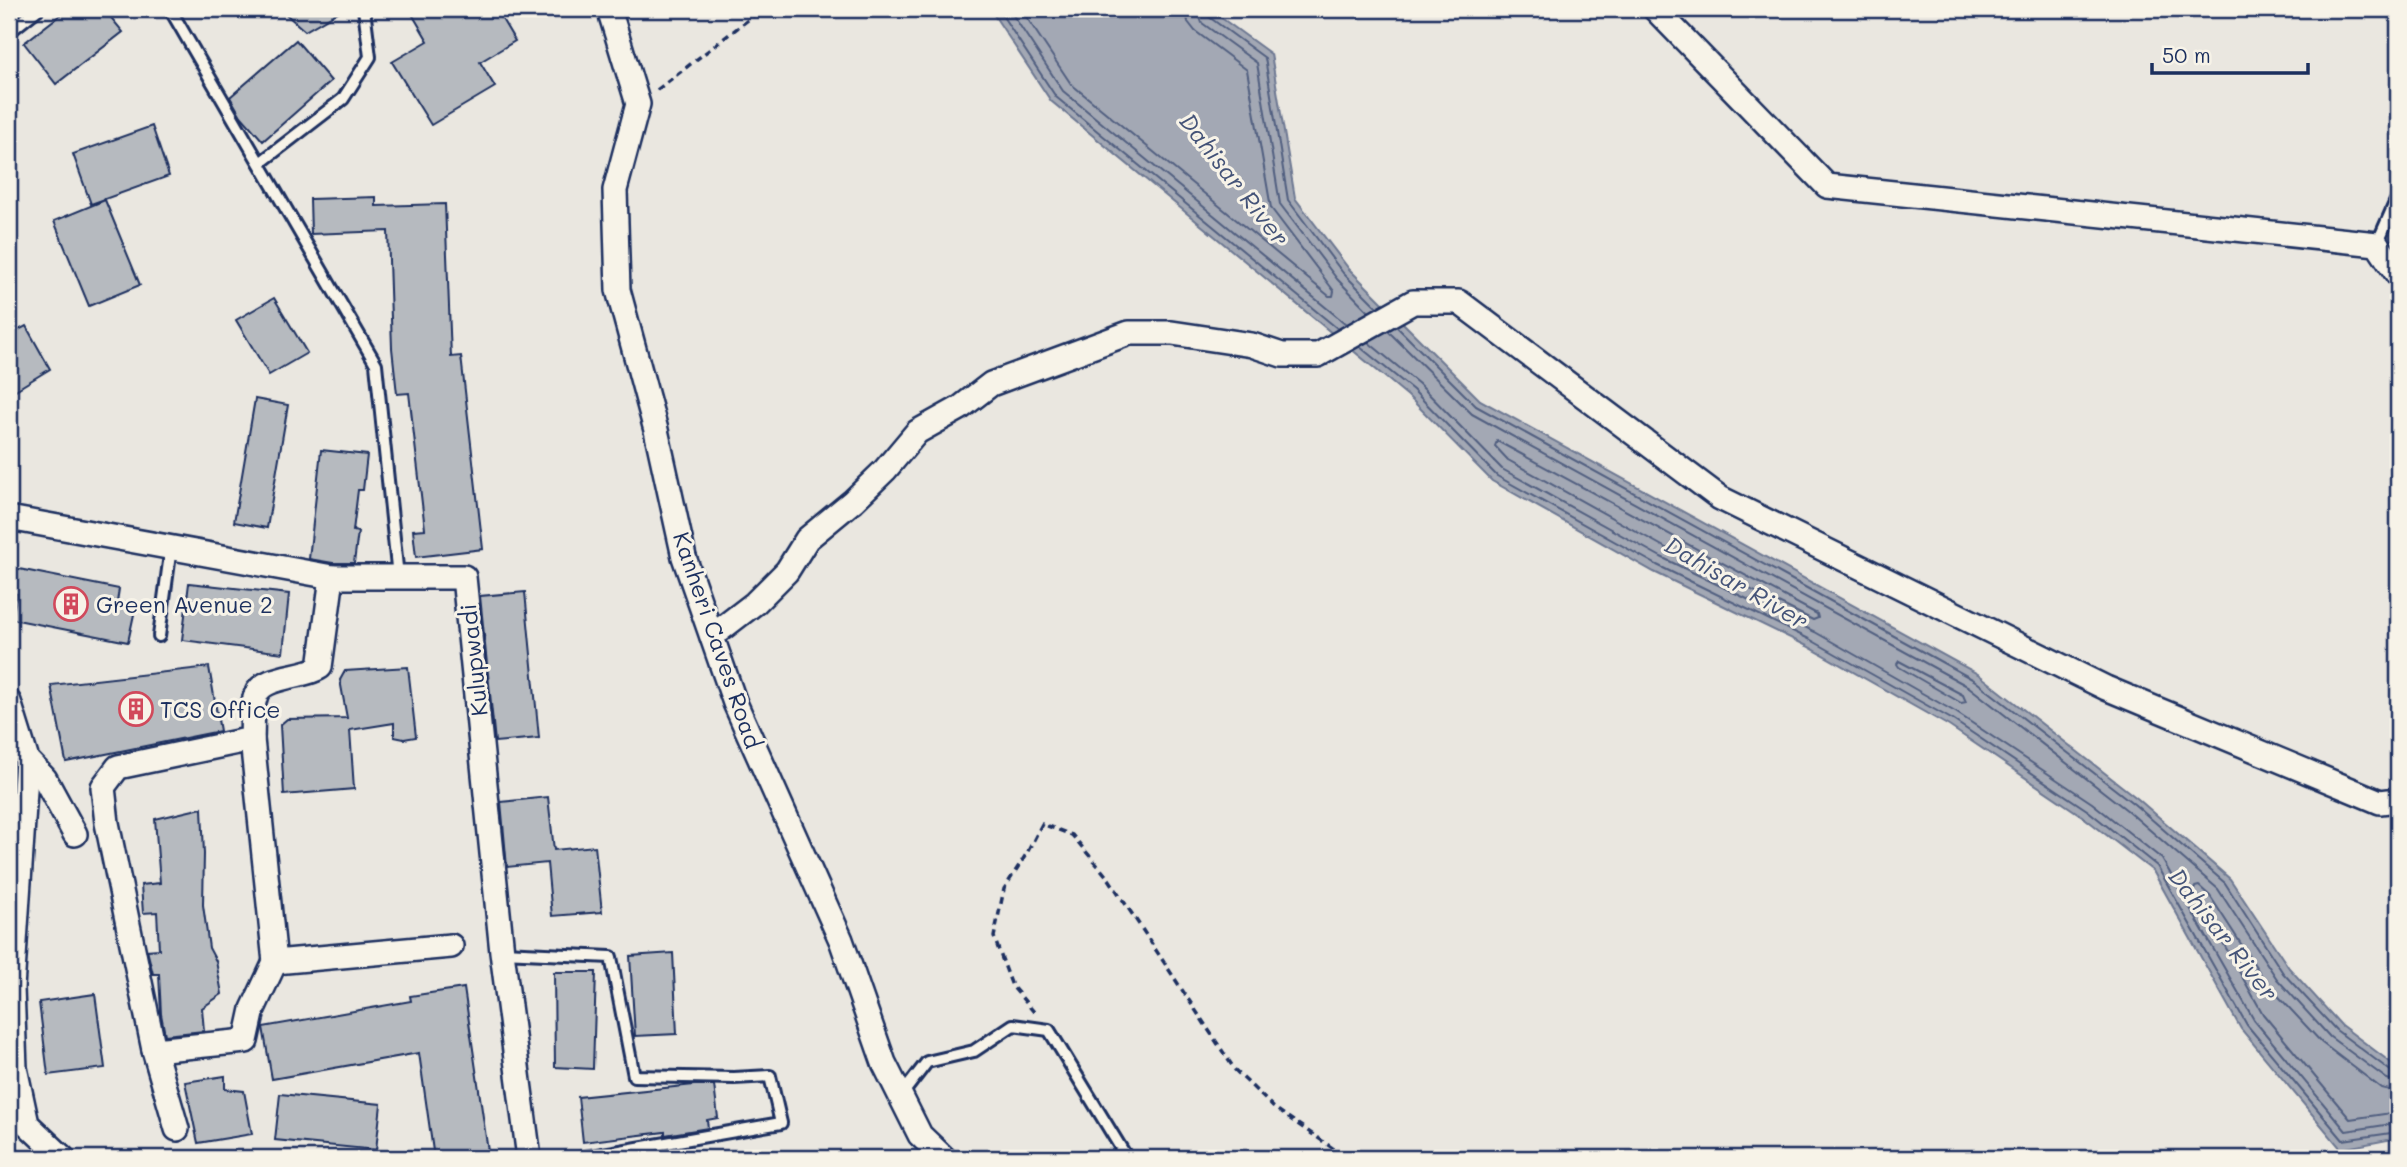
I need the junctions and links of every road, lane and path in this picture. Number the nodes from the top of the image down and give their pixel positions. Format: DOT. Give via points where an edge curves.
graph roads {
  1 [pos="38,9"];
  2 [pos="170,9"];
  3 [pos="364,9"];
  4 [pos="609,9"];
  5 [pos="762,9"];
  6 [pos="1655,9"];
  7 [pos="9,32"];
  8 [pos="638,104"];
  9 [pos="260,163"];
  10 [pos="2398,196"];
  11 [pos="2377,244"];
  12 [pos="2398,275"];
  13 [pos="9,518"];
  14 [pos="171,547"];
  15 [pos="332,577"];
  16 [pos="398,577"];
  17 [pos="159,636"];
  18 [pos="712,636"];
  19 [pos="9,702"];
  20 [pos="252,740"];
  21 [pos="27,760"];
  22 [pos="2389,801"];
  23 [pos="75,834"];
  24 [pos="451,946"];
  25 [pos="502,952"];
  26 [pos="275,962"];
  27 [pos="1049,1030"];
  28 [pos="154,1051"];
  29 [pos="901,1097"];
  30 [pos="177,1129"];
  31 [pos="63,1158"];
  32 [pos="529,1158"];
  33 [pos="580,1158"];
  34 [pos="944,1158"];
  35 [pos="1127,1158"];
  36 [pos="1347,1158"];
  1 -- 7 [label="lane"];
  2 -- 9 [label="lane"];
  3 -- 9 [label="lane" via="370,57 343,99"];
  4 -- 8 [label="street"];
  5 -- 8 [label="path"];
  6 -- 11 [label="street" via="1827,186"];
  8 -- 18 [label="street, Kanheri Caves Road" via="615,190 618,290 684,557"];
  9 -- 16 [label="lane" via="376,364"];
  10 -- 11 [label="lane"];
  11 -- 12 [label="street"];
  13 -- 14 [label="street, Kulupwadi"];
  14 -- 15 [label="street, Kulupwadi"];
  14 -- 17 [label="lane"];
  15 -- 16 [label="street, Kulupwadi"];
  15 -- 20 [label="street" via="320,667 260,687 254,697"];
  16 -- 25 [label="street, Kulupwadi" via="464,577"];
  18 -- 22 [label="street" via="755,603 787,571 807,539 885,470 917,432 991,384 1129,333 1172,333 1252,345 1282,355 1318,355 1413,302 1459,302 1720,498 2106,688"];
  18 -- 29 [label="street, Kanheri Caves Road" via="735,703 841,940 884,1063"];
  19 -- 21 [label="street"];
  20 -- 26 [label="street"];
  20 -- 28 [label="street" via="118,767 103,787"];
  21 -- 23 [label="street" via="45,779"];
  21 -- 31 [label="street" via="12,988 15,1068 27,1124"];
  24 -- 26 [label="street"];
  25 -- 32 [label="street, Kulupwadi"];
  25 -- 33 [label="lane" via="611,957 634,1076 770,1076 781,1123"];
  26 -- 28 [label="street" via="253,1009 246,1041"];
  27 -- 29 [label="lane" via="1013,1025 974,1051 927,1062"];
  27 -- 35 [label="lane"];
  27 -- 36 [label="path" via="1012,986 994,937 1004,889 1042,824 1072,835 1109,879 1235,1070 1273,1107"];
  28 -- 30 [label="street"];
  29 -- 34 [label="street, Kanheri Caves Road" via="920,1135"];
}
